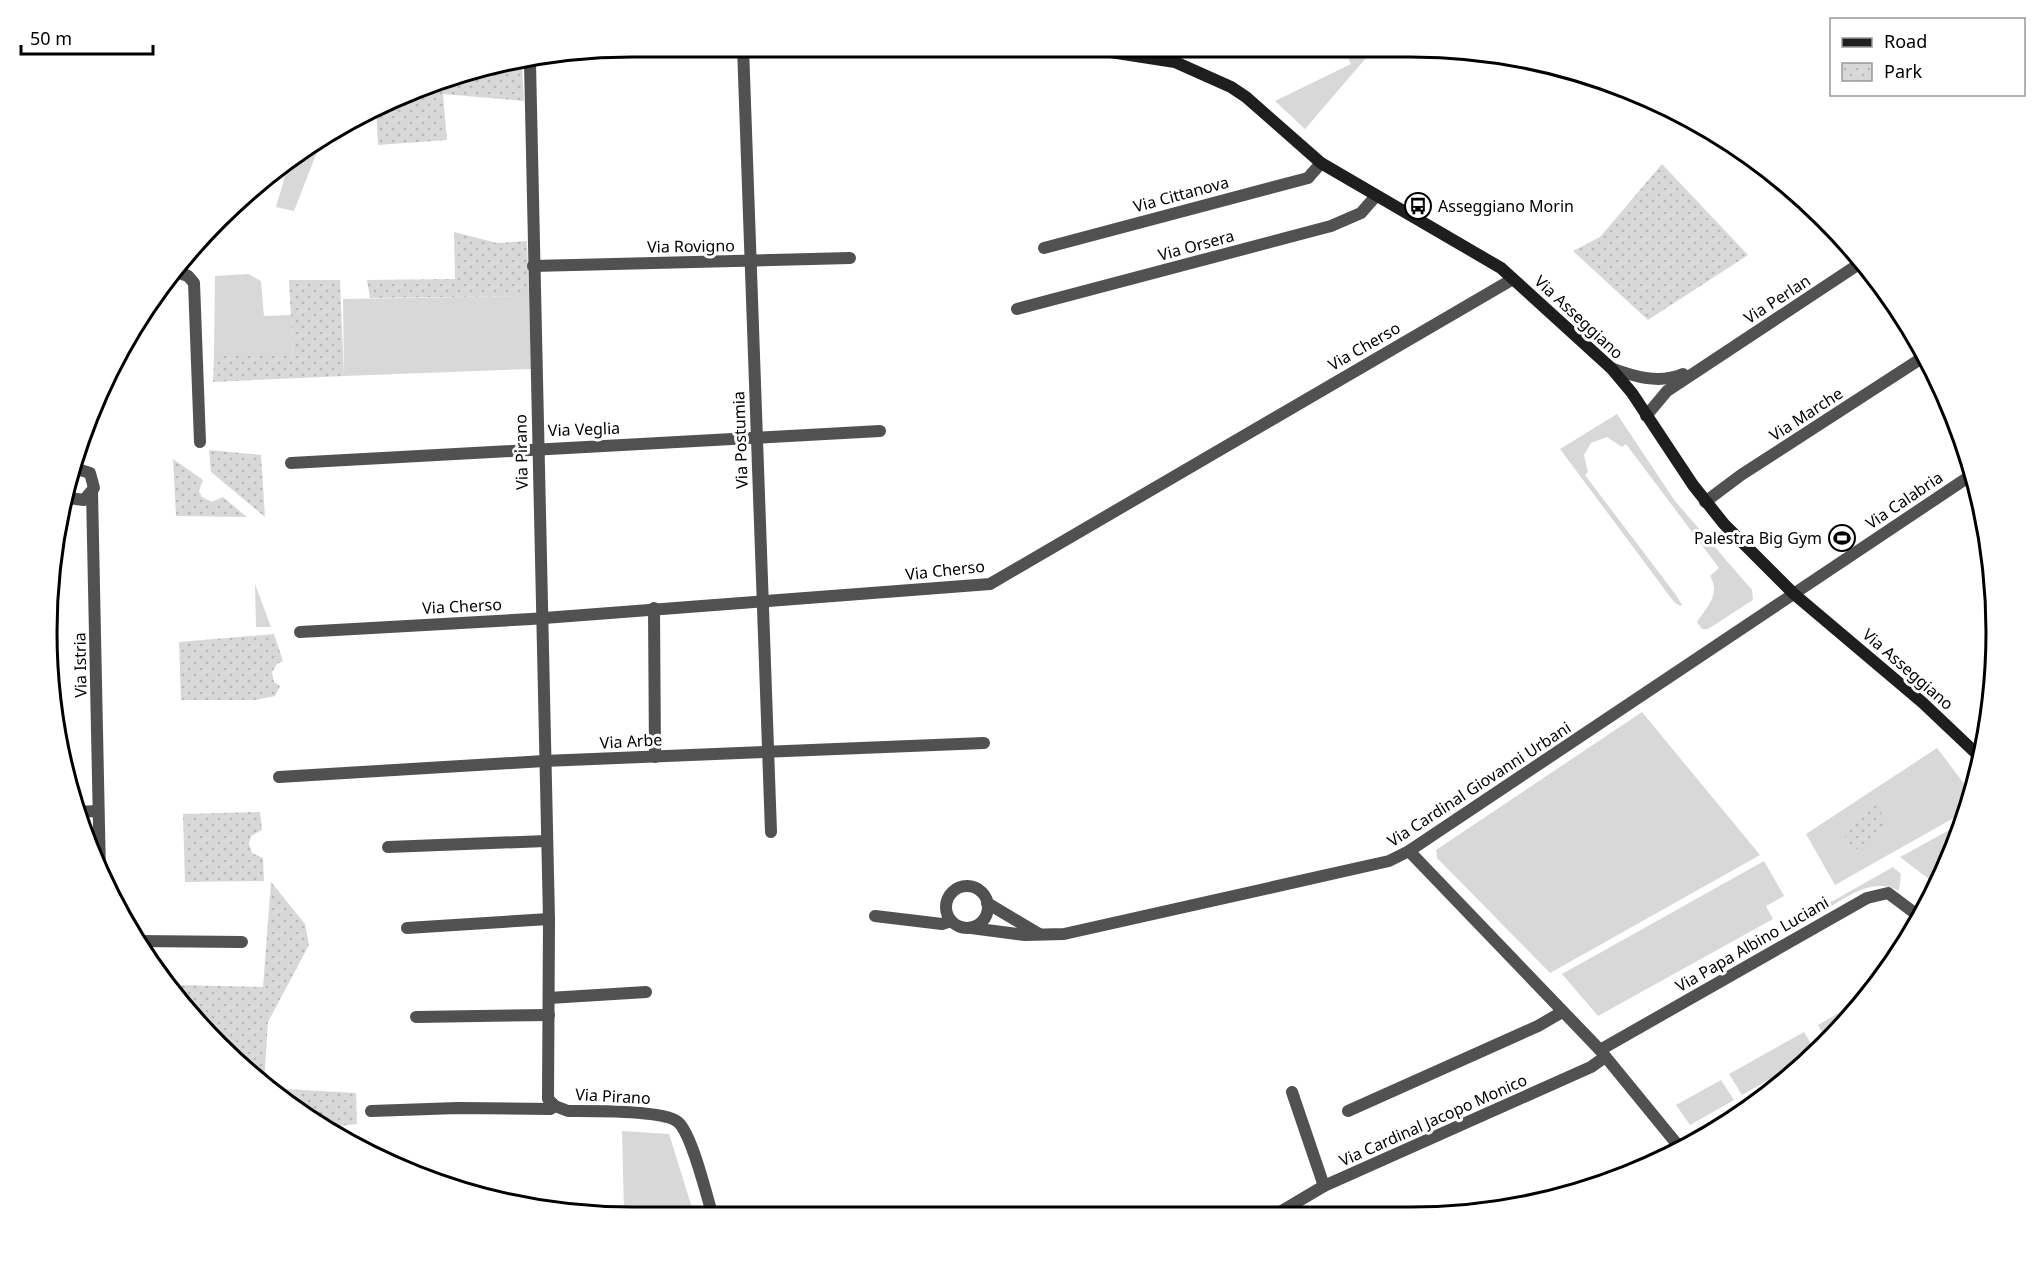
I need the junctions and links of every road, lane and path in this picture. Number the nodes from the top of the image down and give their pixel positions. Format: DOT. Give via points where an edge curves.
graph roads {
  1 [pos="743,57"];
  2 [pos="1143,57"];
  3 [pos="530,66"];
  4 [pos="1321,163"];
  5 [pos="1375,197"];
  6 [pos="1044,248"];
  7 [pos="850,258"];
  8 [pos="749,262"];
  9 [pos="533,266"];
  10 [pos="1855,267"];
  11 [pos="183,274"];
  12 [pos="1513,279"];
  13 [pos="1017,309"];
  14 [pos="1918,361"];
  15 [pos="1709,363"];
  16 [pos="1611,368"];
  17 [pos="1646,416"];
  18 [pos="880,431"];
  19 [pos="756,438"];
  20 [pos="200,442"];
  21 [pos="537,448"];
  22 [pos="291,463"];
  23 [pos="81,470"];
  24 [pos="1965,479"];
  25 [pos="92,492"];
  26 [pos="73,500"];
  27 [pos="1705,502"];
  28 [pos="1794,594"];
  29 [pos="763,600"];
  30 [pos="654,608"];
  31 [pos="541,617"];
  32 [pos="300,632"];
  33 [pos="984,743"];
  34 [pos="767,751"];
  35 [pos="1973,751"];
  36 [pos="655,757"];
  37 [pos="544,761"];
  38 [pos="279,777"];
  39 [pos="98,811"];
  40 [pos="86,812"];
  41 [pos="771,832"];
  42 [pos="546,841"];
  43 [pos="99,847"];
  44 [pos="388,847"];
  45 [pos="1408,851"];
  46 [pos="987,903"];
  47 [pos="1914,911"];
  48 [pos="875,916"];
  49 [pos="549,918"];
  50 [pos="951,921"];
  51 [pos="408,928"];
  52 [pos="971,928"];
  53 [pos="1039,934"];
  54 [pos="147,940"];
  55 [pos="242,942"];
  56 [pos="646,992"];
  57 [pos="549,998"];
  58 [pos="1562,1012"];
  59 [pos="549,1015"];
  60 [pos="416,1017"];
  61 [pos="1603,1054"];
  62 [pos="1292,1092"];
  63 [pos="555,1106"];
  64 [pos="371,1111"];
  65 [pos="1348,1111"];
  66 [pos="1676,1142"];
  67 [pos="1324,1186"];
  68 [pos="710,1207"];
  69 [pos="1289,1207"];
  1 -- 8 [label="street, Via Postumia"];
  2 -- 4 [label="street, Via Asseggiano" via="1175,62 1246,97"];
  3 -- 9 [label="street, Via Pirano"];
  4 -- 5 [label="street, Via Asseggiano"];
  4 -- 6 [label="street, Via Cittanova" via="1308,178"];
  5 -- 12 [label="street, Via Asseggiano" via="1481,256"];
  5 -- 13 [label="street, Via Orsera" via="1361,213 1331,226"];
  7 -- 8 [label="street, Via Rovigno"];
  8 -- 9 [label="street, Via Rovigno"];
  8 -- 19 [label="street, Via Postumia"];
  9 -- 21 [label="street, Via Pirano"];
  10 -- 15 [label="street, Via Perlan"];
  11 -- 20 [label="street" via="194,283"];
  12 -- 16 [label="street, Via Asseggiano"];
  12 -- 29 [label="street, Via Cherso" via="990,584"];
  14 -- 27 [label="street, Via Marche"];
  15 -- 16 [label="street, Via Perlan" via="1670,379"];
  15 -- 17 [label="street, Via Perlan" via="1667,391"];
  16 -- 17 [label="street, Via Asseggiano"];
  17 -- 27 [label="street, Via Asseggiano"];
  18 -- 19 [label="street, Via Veglia"];
  19 -- 21 [label="street, Via Veglia"];
  19 -- 29 [label="street, Via Postumia"];
  21 -- 22 [label="street, Via Veglia"];
  21 -- 31 [label="street, Via Pirano"];
  23 -- 25 [label="street, Via Istria" via="90,473 94,482"];
  24 -- 28 [label="street, Via Calabria"];
  25 -- 26 [label="street" via="84,500"];
  25 -- 39 [label="street, Via Istria"];
  27 -- 28 [label="street, Via Asseggiano"];
  28 -- 35 [label="street, Via Asseggiano"];
  28 -- 45 [label="street, Via Cardinal Giovanni Urbani"];
  29 -- 30 [label="street, Via Cherso"];
  29 -- 34 [label="street, Via Postumia"];
  30 -- 31 [label="street, Via Cherso"];
  30 -- 36 [label="street"];
  31 -- 32 [label="street, Via Cherso"];
  31 -- 37 [label="street, Via Pirano"];
  33 -- 34 [label="street, Via Arbe"];
  34 -- 36 [label="street, Via Arbe"];
  34 -- 41 [label="street, Via Postumia"];
  36 -- 37 [label="street, Via Arbe"];
  37 -- 38 [label="street, Via Arbe"];
  37 -- 42 [label="street, Via Pirano"];
  39 -- 40 [label="street"];
  39 -- 43 [label="street, Via Istria"];
  42 -- 44 [label="street"];
  42 -- 49 [label="street, Via Pirano"];
  45 -- 53 [label="street, Via Cardinal Giovanni Urbani" via="1367,867 1064,934"];
  45 -- 58 [label="street"];
  46 -- 50 [label="street" via="980,891 959,888 946,904"];
  46 -- 52 [label="street" via="985,918"];
  46 -- 53 [label="street"];
  47 -- 61 [label="street, Via Papa Albino Luciani" via="1888,893 1867,898"];
  48 -- 50 [label="street" via="942,924"];
  49 -- 51 [label="street"];
  49 -- 57 [label="street, Via Pirano"];
  50 -- 52 [label="street" via="958,927"];
  52 -- 53 [label="street, Via Cardinal Giovanni Urbani"];
  54 -- 55 [label="street"];
  56 -- 57 [label="street"];
  57 -- 59 [label="street, Via Pirano"];
  58 -- 61 [label="street"];
  58 -- 65 [label="street"];
  59 -- 60 [label="street"];
  59 -- 63 [label="street, Via Pirano" via="548,1099"];
  61 -- 66 [label="street"];
  61 -- 67 [label="street, Via Cardinal Jacopo Monico" via="1591,1067"];
  62 -- 67 [label="street"];
  63 -- 64 [label="street, Via Pirano"];
  63 -- 68 [label="street, Via Pirano" via="658,1115 679,1122"];
  67 -- 69 [label="street, Via Cardinal Jacopo Monico"];
}
